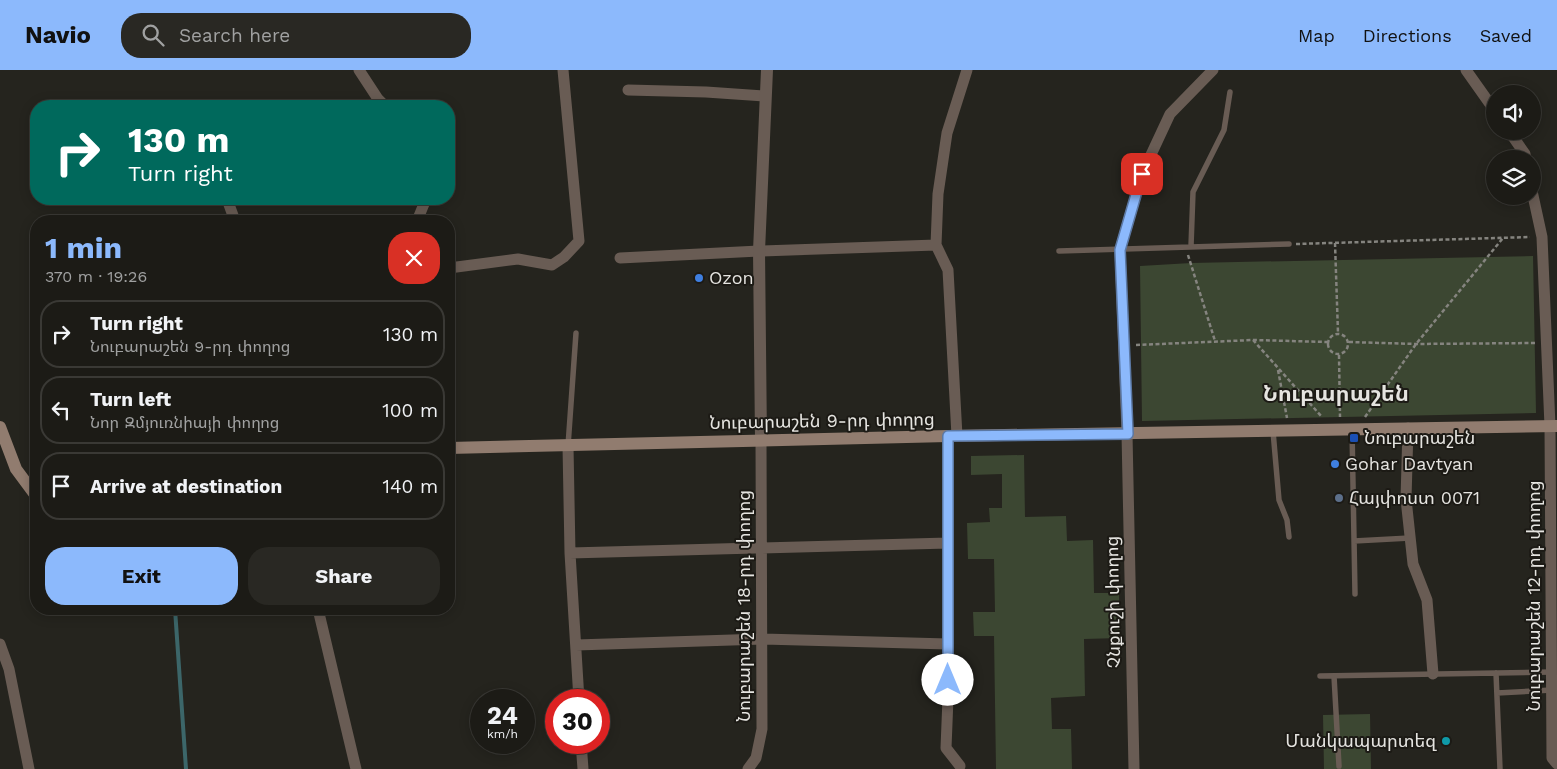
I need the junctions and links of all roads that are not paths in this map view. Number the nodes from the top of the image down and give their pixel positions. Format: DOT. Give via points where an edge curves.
graph roads {
  1 [pos="360,70"];
  2 [pos="563,70"];
  3 [pos="767,70"];
  4 [pos="967,70"];
  5 [pos="1213,70"];
  6 [pos="1466,70"];
  7 [pos="628,90"];
  8 [pos="1230,92"];
  9 [pos="766,96"];
  10 [pos="1486,98"];
  11 [pos="379,100"];
  12 [pos="1535,205"];
  13 [pos="1289,244"];
  14 [pos="936,245"];
  15 [pos="1190,246"];
  16 [pos="1120,250"];
  17 [pos="759,251"];
  18 [pos="1060,251"];
  19 [pos="620,258"];
  20 [pos="455,267"];
  21 [pos="576,333"];
  22 [pos="1554,426"];
  23 [pos="0,427"];
  24 [pos="1408,428"];
  25 [pos="1346,430"];
  26 [pos="1273,431"];
  27 [pos="1128,434"];
  28 [pos="952,436"];
  29 [pos="761,440"];
  30 [pos="568,446"];
  31 [pos="455,448"];
  32 [pos="30,488"];
  33 [pos="1288,537"];
  34 [pos="1410,538"];
  35 [pos="1354,541"];
  36 [pos="948,543"];
  37 [pos="761,548"];
  38 [pos="570,553"];
  39 [pos="1355,594"];
  40 [pos="319,615"];
  41 [pos="763,639"];
  42 [pos="0,644"];
  43 [pos="948,644"];
  44 [pos="576,645"];
  45 [pos="1552,672"];
  46 [pos="1496,673"];
  47 [pos="1432,674"];
  48 [pos="1320,676"];
  49 [pos="1334,676"];
  50 [pos="578,689"];
  51 [pos="1552,690"];
  52 [pos="1497,693"];
  53 [pos="582,754"];
  54 [pos="1557,764"];
  55 [pos="960,766"];
  56 [pos="1339,766"];
  57 [pos="29,769"];
  58 [pos="356,769"];
  59 [pos="583,769"];
  60 [pos="748,769"];
  61 [pos="1134,769"];
  62 [pos="1500,769"];
  1 -- 11 [label="street"];
  2 -- 20 [label="street" via="579,241 552,265 518,259"];
  3 -- 9 [label="street"];
  4 -- 14 [label="street" via="947,134 938,194"];
  5 -- 16 [label="street, Չնքուշի փողոց" via="1170,114 1142,174"];
  6 -- 10 [label="street"];
  7 -- 9 [label="street"];
  8 -- 15 [label="lane" via="1224,130 1193,192"];
  9 -- 17 [label="street"];
  12 -- 22 [label="street, Նուբարաշեն 12-րդ փողոց" via="1542,237 1546,343"];
  13 -- 15 [label="lane"];
  14 -- 17 [label="street"];
  14 -- 28 [label="street" via="948,270"];
  15 -- 16 [label="lane"];
  16 -- 18 [label="lane"];
  16 -- 27 [label="street, Չնքուշի փողոց"];
  17 -- 19 [label="street"];
  17 -- 29 [label="street"];
  21 -- 30 [label="lane"];
  22 -- 24 [label="main road, Նուբարաշեն 9-րդ փողոց"];
  22 -- 45 [label="street, Նուբարաշեն 12-րդ փողոց"];
  23 -- 32 [label="main road" via="16,469"];
  24 -- 25 [label="main road, Նուբարաշեն 9-րդ փողոց"];
  24 -- 34 [label="street" via="1406,500"];
  25 -- 26 [label="main road, Նուբարաշեն 9-րդ փողոց"];
  25 -- 35 [label="lane"];
  26 -- 27 [label="main road, Նուբարաշեն 9-րդ փողոց"];
  26 -- 33 [label="lane" via="1279,500 1287,520"];
  27 -- 28 [label="main road, Նուբարաշեն 9-րդ փողոց"];
  27 -- 61 [label="street, Չնքուշի փողոց"];
  28 -- 29 [label="main road, Նուբարաշեն 9-րդ փողոց"];
  28 -- 36 [label="street"];
  29 -- 30 [label="main road, Նուբարաշեն 9-րդ փողոց"];
  29 -- 37 [label="street, Նուբարաշեն 18-րդ փողոց"];
  30 -- 31 [label="main road, Նուբարաշեն 9-րդ փողոց"];
  30 -- 38 [label="street"];
  34 -- 35 [label="lane"];
  34 -- 47 [label="street" via="1414,564 1427,600"];
  35 -- 39 [label="lane"];
  36 -- 37 [label="street"];
  36 -- 43 [label="street"];
  37 -- 38 [label="street"];
  37 -- 41 [label="street, Նուբարաշեն 18-րդ փողոց"];
  38 -- 44 [label="street"];
  40 -- 58 [label="street"];
  41 -- 43 [label="street"];
  41 -- 44 [label="street"];
  41 -- 60 [label="street, Նուբարաշեն 18-րդ փողոց" via="762,729 756,758"];
  42 -- 57 [label="street" via="9,669"];
  43 -- 55 [label="street" via="946,748"];
  44 -- 50 [label="street"];
  45 -- 46 [label="lane"];
  45 -- 51 [label="street, Նուբարաշեն 12-րդ փողոց"];
  46 -- 47 [label="lane"];
  46 -- 52 [label="lane"];
  47 -- 49 [label="lane"];
  48 -- 49 [label="lane"];
  49 -- 56 [label="lane"];
  51 -- 52 [label="lane"];
  51 -- 54 [label="street, Նուբարաշեն 12-րդ փողոց" via="1552,758"];
  52 -- 62 [label="lane"];
  53 -- 59 [label="street"];
}
